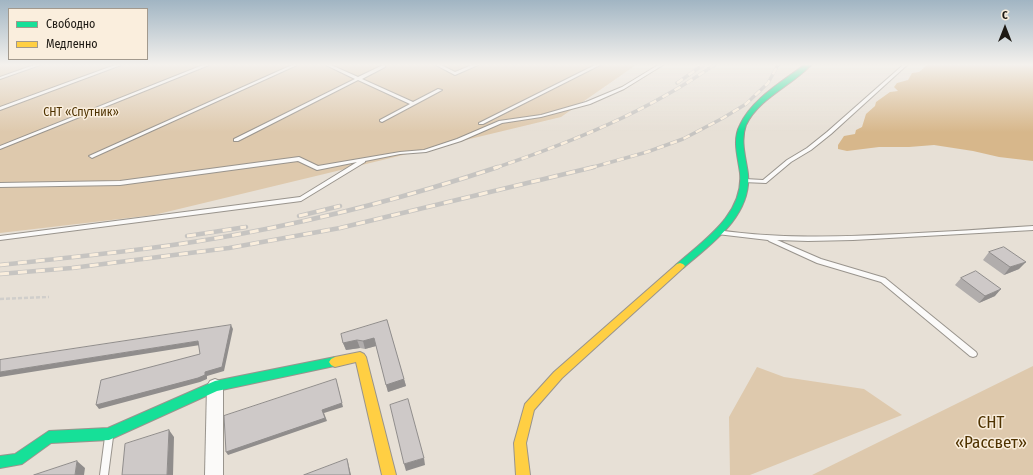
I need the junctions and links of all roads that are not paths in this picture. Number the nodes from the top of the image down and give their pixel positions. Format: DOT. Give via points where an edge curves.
graph roads {
  1 [pos="58,87"];
  2 [pos="152,87"];
  3 [pos="246,87"];
  4 [pos="342,87"];
  5 [pos="376,87"];
  6 [pos="553,87"];
  7 [pos="624,87"];
  8 [pos="781,87"];
  9 [pos="881,87"];
  10 [pos="440,90"];
  11 [pos="413,104"];
  12 [pos="0,108"];
  13 [pos="382,121"];
  14 [pos="481,123"];
  15 [pos="236,140"];
  16 [pos="0,148"];
  17 [pos="92,156"];
  18 [pos="366,159"];
  19 [pos="745,181"];
  20 [pos="0,185"];
  21 [pos="1033,228"];
  22 [pos="717,232"];
  23 [pos="0,238"];
  24 [pos="767,239"];
  25 [pos="973,354"];
  26 [pos="215,386"];
  27 [pos="109,434"];
  28 [pos="0,462"];
  29 [pos="16,467"];
  30 [pos="104,475"];
  31 [pos="214,475"];
  32 [pos="390,475"];
  33 [pos="523,475"];
  1 -- 12 [label="lane"];
  2 -- 16 [label="lane"];
  3 -- 17 [label="lane"];
  4 -- 15 [label="lane"];
  5 -- 11 [label="lane"];
  6 -- 14 [label="lane"];
  7 -- 18 [label="lane" via="588,103 541,116 501,122 459,140 424,151"];
  8 -- 19 [label="street" via="754,110 744,123 738,140"];
  9 -- 19 [label="lane" via="830,133 764,182"];
  10 -- 11 [label="lane"];
  11 -- 13 [label="lane"];
  18 -- 20 [label="lane" via="317,168 299,159 120,183"];
  18 -- 23 [label="lane" via="301,198"];
  19 -- 22 [label="street" via="738,208"];
  21 -- 24 [label="lane" via="872,238"];
  22 -- 24 [label="lane"];
  22 -- 33 [label="street" via="558,375 529,408 520,443"];
  24 -- 25 [label="lane" via="819,261 884,280"];
  26 -- 27 [label="street"];
  26 -- 31 [label="street"];
  26 -- 32 [label="street" via="360,356"];
  27 -- 29 [label="street" via="49,437"];
  27 -- 30 [label="lane"];
  28 -- 29 [label="street"];
}
